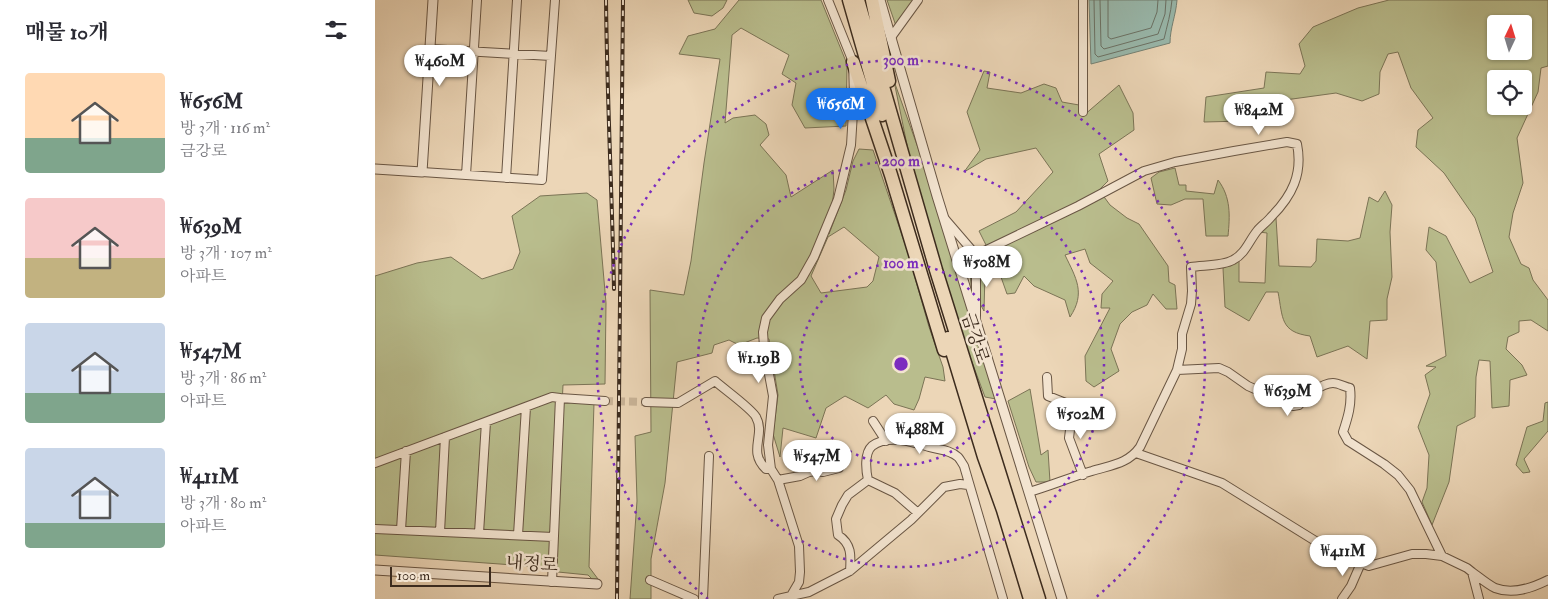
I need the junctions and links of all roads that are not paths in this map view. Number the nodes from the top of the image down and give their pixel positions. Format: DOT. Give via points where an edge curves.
graph roads {
  1 [pos="433,0"];
  2 [pos="477,0"];
  3 [pos="517,0"];
  4 [pos="555,0"];
  5 [pos="828,0"];
  6 [pos="849,0"];
  7 [pos="858,0"];
  8 [pos="872,0"];
  9 [pos="880,0"];
  10 [pos="918,0"];
  11 [pos="1083,0"];
  12 [pos="891,36"];
  13 [pos="430,49"];
  14 [pos="473,51"];
  15 [pos="514,54"];
  16 [pos="551,56"];
  17 [pos="853,62"];
  18 [pos="1083,112"];
  19 [pos="375,168"];
  20 [pos="422,172"];
  21 [pos="908,174"];
  22 [pos="466,175"];
  23 [pos="506,178"];
  24 [pos="944,218"];
  25 [pos="976,256"];
  26 [pos="976,321"];
  27 [pos="1177,370"];
  28 [pos="1047,377"];
  29 [pos="559,398"];
  30 [pos="605,401"];
  31 [pos="646,402"];
  32 [pos="526,407"];
  33 [pos="873,421"];
  34 [pos="486,422"];
  35 [pos="919,428"];
  36 [pos="445,437"];
  37 [pos="886,441"];
  38 [pos="920,443"];
  39 [pos="406,451"];
  40 [pos="1136,453"];
  41 [pos="709,456"];
  42 [pos="984,458"];
  43 [pos="375,463"];
  44 [pos="841,464"];
  45 [pos="771,469"];
  46 [pos="1083,475"];
  47 [pos="778,480"];
  48 [pos="868,480"];
  49 [pos="968,485"];
  50 [pos="1029,492"];
  51 [pos="918,513"];
  52 [pos="375,529"];
  53 [pos="401,530"];
  54 [pos="440,532"];
  55 [pos="479,533"];
  56 [pos="518,535"];
  57 [pos="553,537"];
  58 [pos="1442,556"];
  59 [pos="1361,563"];
  60 [pos="375,570"];
  61 [pos="850,571"];
  62 [pos="1472,572"];
  63 [pos="650,580"];
  64 [pos="1548,580"];
  65 [pos="552,582"];
  66 [pos="597,584"];
  67 [pos="792,594"];
  68 [pos="694,599"];
  69 [pos="703,599"];
  70 [pos="778,599"];
  71 [pos="1003,599"];
  72 [pos="1030,599"];
  73 [pos="1039,599"];
  74 [pos="1062,599"];
  75 [pos="1343,599"];
  76 [pos="1479,599"];
  1 -- 13 [label="street"];
  2 -- 14 [label="street"];
  3 -- 15 [label="street"];
  4 -- 16 [label="street"];
  5 -- 17 [label="street"];
  6 -- 42 [label="highway, 금강로"];
  7 -- 21 [label="highway, 금강로"];
  8 -- 21 [label="highway"];
  9 -- 12 [label="street"];
  10 -- 12 [label="street"];
  11 -- 18 [label="street"];
  12 -- 24 [label="street"];
  13 -- 14 [label="street"];
  13 -- 20 [label="street"];
  14 -- 15 [label="street"];
  14 -- 22 [label="street"];
  15 -- 16 [label="street"];
  15 -- 23 [label="street"];
  16 -- 23 [label="street" via="543,180"];
  17 -- 42 [label="highway" via="969,427"];
  17 -- 45 [label="street" via="851,145 838,199 815,257 801,280 780,299 767,318 763,332 773,396 767,444"];
  19 -- 20 [label="street"];
  20 -- 22 [label="street"];
  21 -- 73 [label="highway, 금강로"];
  22 -- 23 [label="street"];
  24 -- 25 [label="street"];
  24 -- 26 [label="street"];
  25 -- 26 [label="street"];
  25 -- 27 [label="street" via="1144,171 1234,151 1287,142 1297,144 1299,174 1294,185 1280,208 1258,230 1247,248 1231,261 1191,266 1191,304 1182,334"];
  26 -- 50 [label="street"];
  27 -- 40 [label="street"];
  27 -- 58 [label="street" via="1219,368 1248,386 1293,406 1299,405 1309,393 1333,383 1349,388 1351,398 1343,432 1348,441 1398,475 1410,490"];
  28 -- 46 [label="street" via="1048,396 1077,407 1069,438"];
  29 -- 30 [label="street"];
  29 -- 32 [label="street" via="553,397"];
  29 -- 57 [label="street"];
  31 -- 45 [label="street" via="678,403 715,381 756,415 759,430 757,454 763,466"];
  32 -- 34 [label="street"];
  32 -- 56 [label="street"];
  33 -- 37 [label="street"];
  34 -- 36 [label="street"];
  34 -- 55 [label="street"];
  35 -- 38 [label="street"];
  36 -- 39 [label="street"];
  36 -- 54 [label="street"];
  37 -- 38 [label="street"];
  37 -- 48 [label="street" via="869,451"];
  38 -- 49 [label="street" via="941,448 958,457 964,466"];
  39 -- 43 [label="street"];
  39 -- 53 [label="street"];
  40 -- 46 [label="street" via="1124,462"];
  40 -- 59 [label="street" via="1222,483 1317,542"];
  41 -- 69 [label="street"];
  42 -- 72 [label="highway, 금강로"];
  44 -- 47 [label="street" via="839,468"];
  45 -- 47 [label="street"];
  46 -- 50 [label="street"];
  47 -- 67 [label="street" via="799,546 799,582"];
  48 -- 51 [label="street" via="895,492"];
  48 -- 61 [label="street" via="847,495 836,519 838,535 849,546"];
  49 -- 51 [label="street" via="944,488"];
  49 -- 71 [label="street"];
  50 -- 74 [label="street"];
  51 -- 61 [label="street"];
  52 -- 53 [label="street"];
  53 -- 54 [label="street"];
  54 -- 55 [label="street"];
  55 -- 56 [label="street"];
  56 -- 57 [label="street"];
  57 -- 65 [label="street"];
  58 -- 59 [label="street" via="1411,554 1369,566"];
  58 -- 62 [label="street"];
  59 -- 75 [label="street"];
  60 -- 65 [label="street, 내정로"];
  61 -- 67 [label="street" via="809,592"];
  62 -- 64 [label="street" via="1495,588 1521,591"];
  62 -- 76 [label="street"];
  63 -- 68 [label="street"];
  65 -- 66 [label="street, 내정로"];
  67 -- 70 [label="street"];
}
